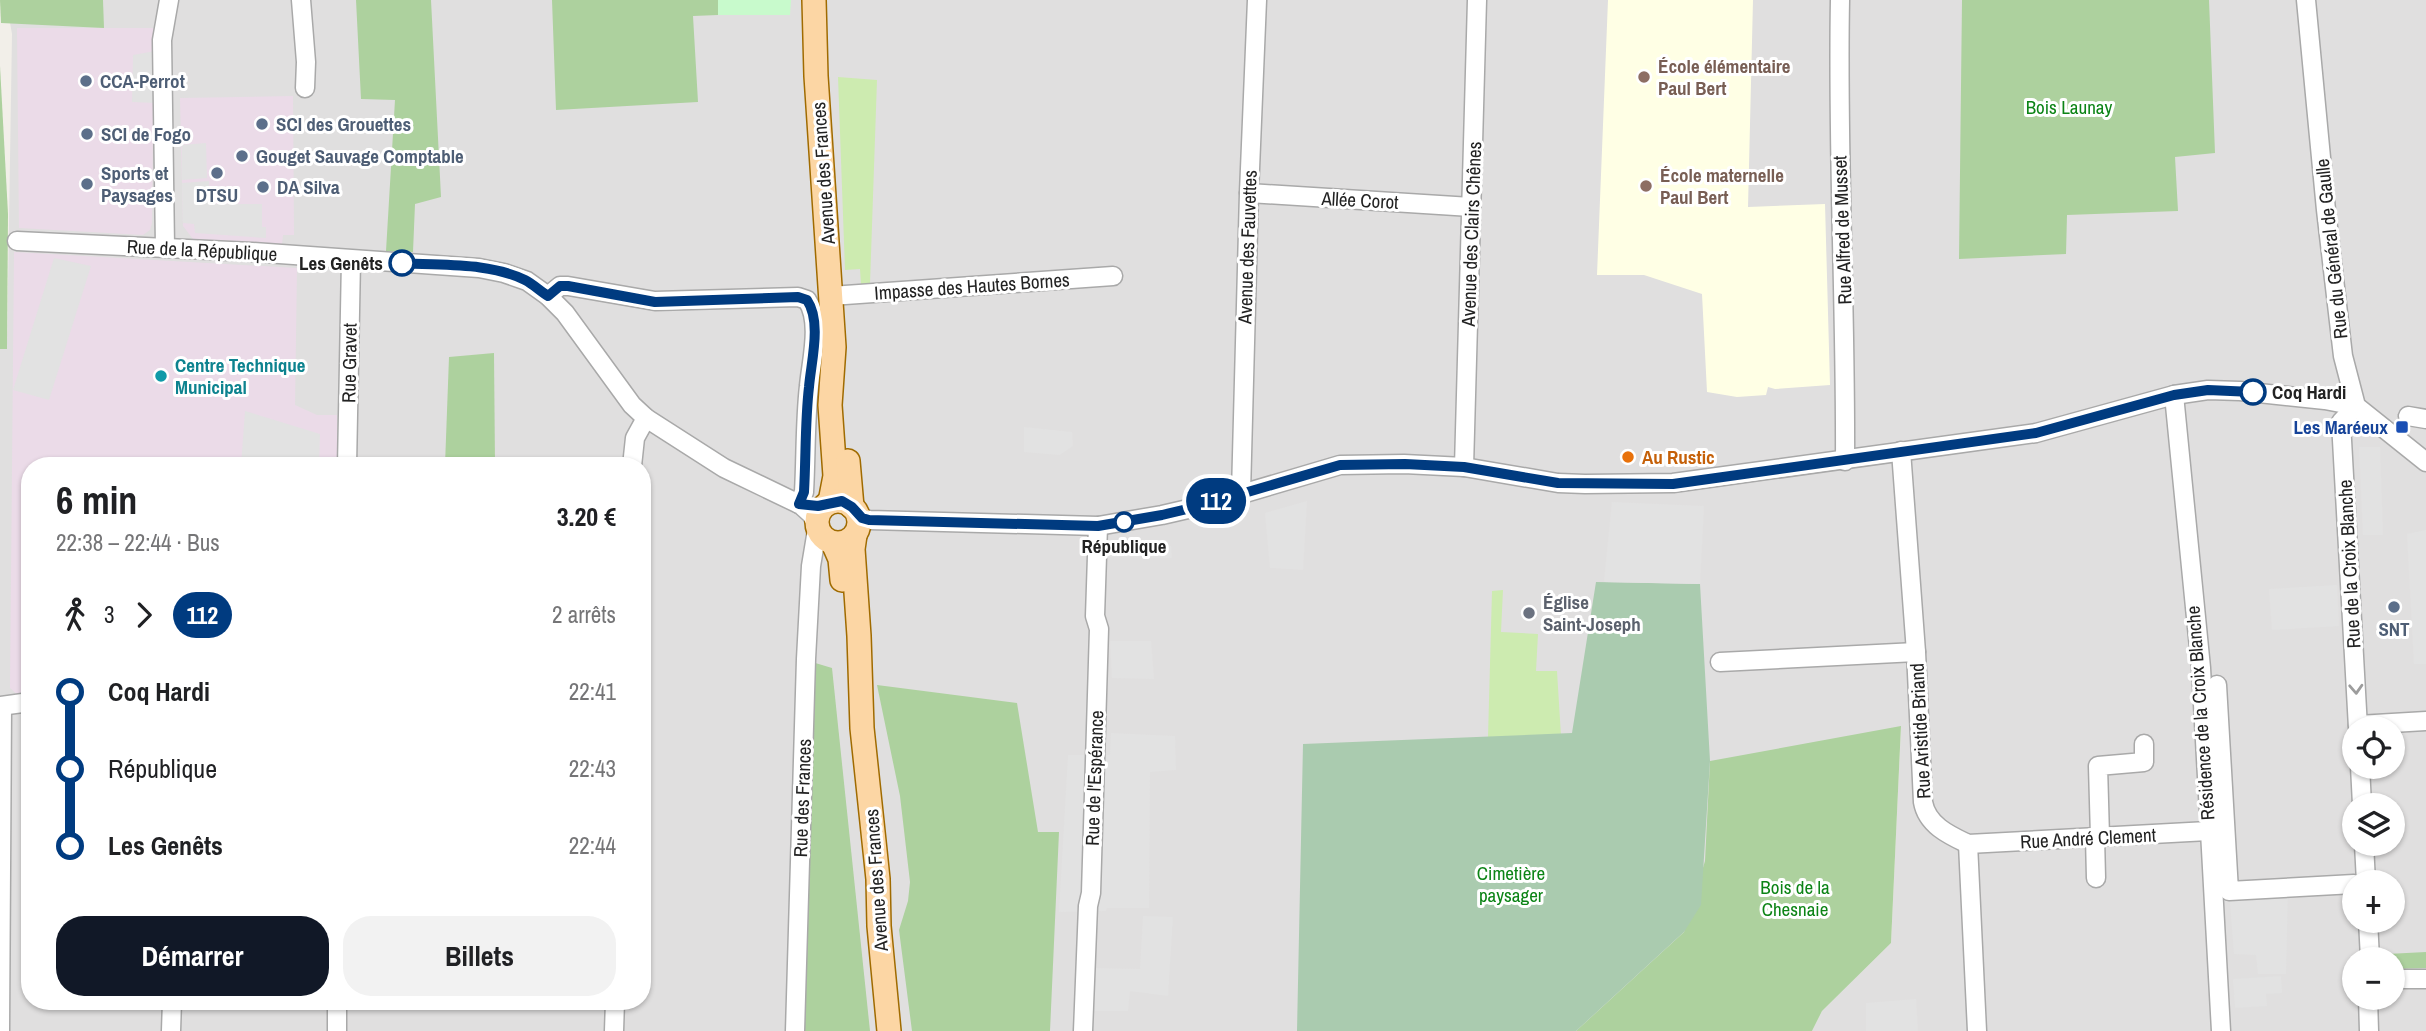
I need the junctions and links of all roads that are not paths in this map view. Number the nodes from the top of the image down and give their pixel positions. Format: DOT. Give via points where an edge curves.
graph roads {
  1 [pos="169,0"];
  2 [pos="301,0"];
  3 [pos="814,0"];
  4 [pos="1257,0"];
  5 [pos="1477,0"];
  6 [pos="1840,0"];
  7 [pos="2306,0"];
  8 [pos="299,80"];
  9 [pos="1249,194"];
  10 [pos="1471,207"];
  11 [pos="17,241"];
  12 [pos="165,247"];
  13 [pos="351,260"];
  14 [pos="1113,276"];
  15 [pos="548,296"];
  16 [pos="831,296"];
  17 [pos="2174,395"];
  18 [pos="2356,406"];
  19 [pos="2408,416"];
  20 [pos="646,418"];
  21 [pos="2426,419"];
  22 [pos="1901,451"];
  23 [pos="347,457"];
  24 [pos="633,457"];
  25 [pos="1845,461"];
  26 [pos="2426,463"];
  27 [pos="1464,467"];
  28 [pos="1241,494"];
  29 [pos="800,505"];
  30 [pos="840,522"];
  31 [pos="1098,526"];
  32 [pos="1916,652"];
  33 [pos="1720,662"];
  34 [pos="2217,685"];
  35 [pos="21,704"];
  36 [pos="1,707"];
  37 [pos="2357,716"];
  38 [pos="2426,721"];
  39 [pos="2405,723"];
  40 [pos="2144,744"];
  41 [pos="2208,831"];
  42 [pos="2098,837"];
  43 [pos="1968,844"];
  44 [pos="2096,878"];
  45 [pos="2342,885"];
  46 [pos="2405,979"];
  47 [pos="2426,979"];
  48 [pos="172,1010"];
  49 [pos="337,1010"];
  50 [pos="615,1010"];
  51 [pos="2368,1010"];
  52 [pos="0,1031"];
  53 [pos="171,1031"];
  54 [pos="337,1031"];
  55 [pos="614,1031"];
  56 [pos="795,1031"];
  57 [pos="889,1031"];
  58 [pos="1083,1031"];
  59 [pos="1977,1031"];
  60 [pos="2221,1031"];
  61 [pos="2369,1031"];
  1 -- 12 [label="street" via="162,40"];
  2 -- 8 [label="street"];
  3 -- 16 [label="main road, Avenue des Frances"];
  4 -- 9 [label="street, Avenue des Fauvettes"];
  5 -- 10 [label="street, Avenue des Clairs Chênes"];
  6 -- 25 [label="street, Rue Alfred de Musset"];
  7 -- 18 [label="street, Rue du Général de Gaulle" via="2343,356"];
  9 -- 10 [label="street, Allée Corot"];
  9 -- 28 [label="street, Avenue des Fauvettes"];
  10 -- 27 [label="street, Avenue des Clairs Chênes"];
  11 -- 12 [label="street, Rue de la République"];
  12 -- 13 [label="street, Rue de la République"];
  13 -- 15 [label="street, Rue de la République" via="479,268 527,281"];
  13 -- 23 [label="street, Rue Gravet"];
  14 -- 16 [label="street, Impasse des Hautes Bornes"];
  15 -- 20 [label="street, Rue de la République"];
  15 -- 29 [label="street" via="560,286 568,286 655,302 807,300 813,314 815,349"];
  16 -- 30 [label="main road, Avenue des Frances" via="834,346 844,388"];
  17 -- 18 [label="street" via="2240,391"];
  17 -- 22 [label="street" via="2036,433"];
  17 -- 41 [label="street, Résidence de la Croix Blanche" via="2200,668"];
  18 -- 26 [label="street"];
  18 -- 37 [label="street, Rue de la Croix Blanche, one-way" via="2341,422"];
  19 -- 21 [label="street"];
  20 -- 24 [label="street" via="635,438"];
  20 -- 29 [label="street, Rue de la République" via="724,468"];
  22 -- 25 [label="street"];
  22 -- 32 [label="street, Rue Aristide Briand"];
  25 -- 27 [label="street" via="1639,485 1558,483"];
  27 -- 28 [label="street" via="1340,465"];
  28 -- 31 [label="street"];
  29 -- 30 [label="street, Rue de la République" via="811,514"];
  30 -- 31 [label="street"];
  30 -- 56 [label="street, Rue des Frances" via="811,566"];
  30 -- 57 [label="main road, Avenue des Frances" via="853,549 862,729"];
  31 -- 58 [label="street, Rue de l'Espérance" via="1091,893"];
  32 -- 33 [label="street"];
  32 -- 43 [label="street, Rue Aristide Briand" via="1924,809 1937,826"];
  34 -- 45 [label="street" via="2229,891"];
  35 -- 36 [label="street"];
  36 -- 52 [label="street"];
  38 -- 39 [label="street"];
  40 -- 42 [label="street" via="2144,762 2098,766"];
  41 -- 42 [label="street, Rue André Clement"];
  41 -- 60 [label="street, Résidence de la Croix Blanche"];
  42 -- 43 [label="street, Rue André Clement"];
  42 -- 44 [label="street"];
  43 -- 59 [label="street"];
  46 -- 47 [label="street"];
  48 -- 53 [label="street"];
  49 -- 54 [label="street"];
  50 -- 55 [label="street"];
  51 -- 61 [label="street"];
}
